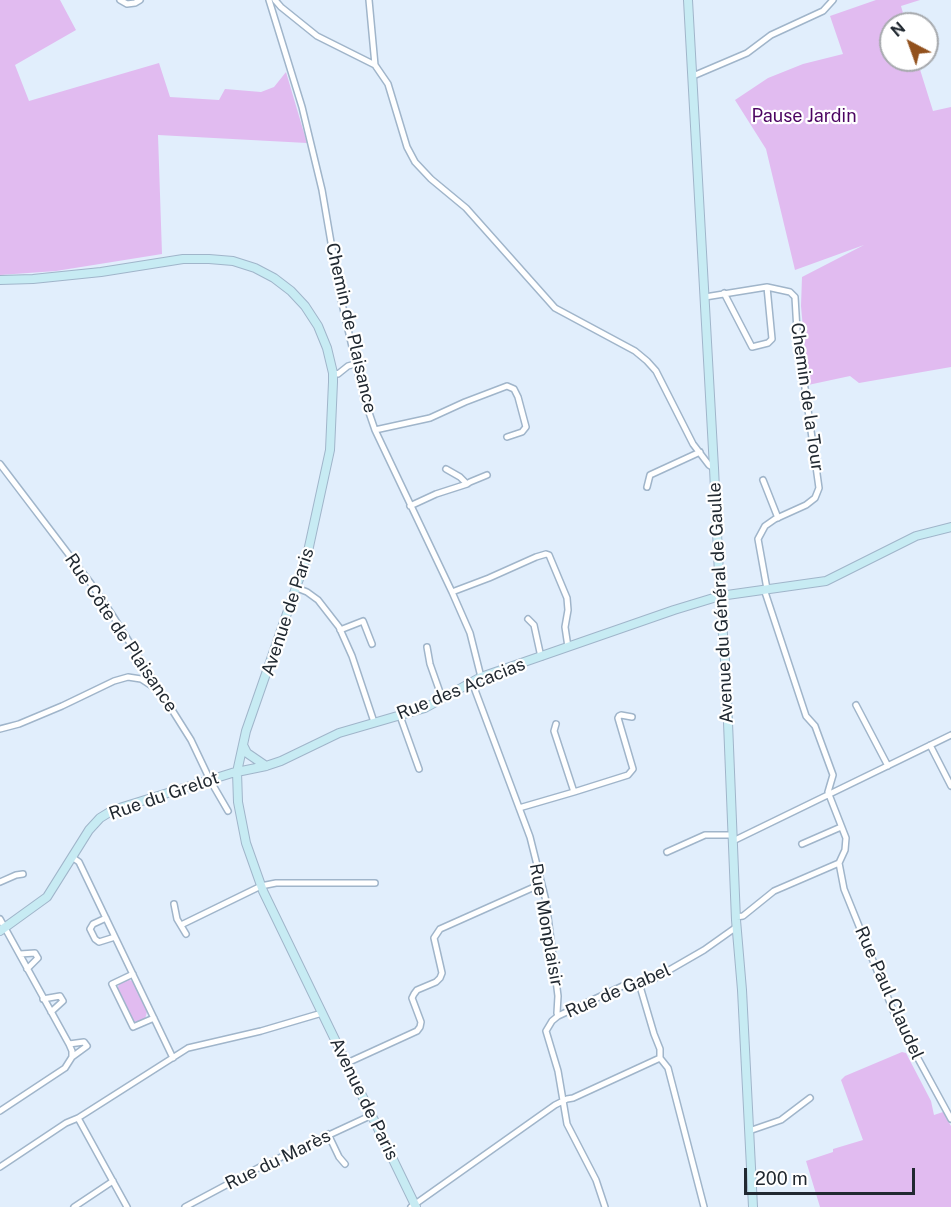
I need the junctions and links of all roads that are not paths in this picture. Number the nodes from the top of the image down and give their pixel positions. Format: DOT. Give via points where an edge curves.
graph roads {
  1 [pos="120,0"];
  2 [pos="140,0"];
  3 [pos="269,0"];
  4 [pos="275,0"];
  5 [pos="369,0"];
  6 [pos="688,0"];
  7 [pos="833,0"];
  8 [pos="375,65"];
  9 [pos="693,76"];
  10 [pos="0,280"];
  11 [pos="767,287"];
  12 [pos="724,294"];
  13 [pos="705,297"];
  14 [pos="355,364"];
  15 [pos="333,373"];
  16 [pos="375,430"];
  17 [pos="507,437"];
  18 [pos="700,452"];
  19 [pos="0,464"];
  20 [pos="714,468"];
  21 [pos="446,469"];
  22 [pos="488,475"];
  23 [pos="764,480"];
  24 [pos="467,484"];
  25 [pos="647,487"];
  26 [pos="410,506"];
  27 [pos="778,518"];
  28 [pos="951,527"];
  29 [pos="297,588"];
  30 [pos="765,589"];
  31 [pos="452,592"];
  32 [pos="720,596"];
  33 [pos="528,619"];
  34 [pos="340,630"];
  35 [pos="372,644"];
  36 [pos="427,647"];
  37 [pos="568,647"];
  38 [pos="541,657"];
  39 [pos="481,677"];
  40 [pos="472,682"];
  41 [pos="162,693"];
  42 [pos="442,698"];
  43 [pos="856,705"];
  44 [pos="400,716"];
  45 [pos="632,717"];
  46 [pos="374,722"];
  47 [pos="556,724"];
  48 [pos="0,729"];
  49 [pos="951,735"];
  50 [pos="243,745"];
  51 [pos="930,745"];
  52 [pos="266,766"];
  53 [pos="888,766"];
  54 [pos="418,769"];
  55 [pos="237,772"];
  56 [pos="213,779"];
  57 [pos="951,786"];
  58 [pos="237,789"];
  59 [pos="574,792"];
  60 [pos="829,795"];
  61 [pos="519,808"];
  62 [pos="228,811"];
  63 [pos="842,827"];
  64 [pos="733,838"];
  65 [pos="802,844"];
  66 [pos="667,852"];
  67 [pos="72,857"];
  68 [pos="839,863"];
  69 [pos="23,874"];
  70 [pos="0,882"];
  71 [pos="375,883"];
  72 [pos="541,884"];
  73 [pos="261,885"];
  74 [pos="174,904"];
  75 [pos="736,916"];
  76 [pos="106,918"];
  77 [pos="0,919"];
  78 [pos="181,925"];
  79 [pos="737,928"];
  80 [pos="2,930"];
  81 [pos="186,934"];
  82 [pos="114,936"];
  83 [pos="20,954"];
  84 [pos="27,969"];
  85 [pos="133,974"];
  86 [pos="639,983"];
  87 [pos="44,999"];
  88 [pos="51,1012"];
  89 [pos="322,1013"];
  90 [pos="558,1016"];
  91 [pos="154,1018"];
  92 [pos="69,1044"];
  93 [pos="72,1057"];
  94 [pos="173,1058"];
  95 [pos="660,1058"];
  96 [pos="346,1063"];
  97 [pos="810,1098"];
  98 [pos="563,1101"];
  99 [pos="0,1111"];
  100 [pos="372,1115"];
  101 [pos="78,1118"];
  102 [pos="951,1119"];
  103 [pos="749,1131"];
  104 [pos="328,1134"];
  105 [pos="345,1164"];
  106 [pos="0,1167"];
  107 [pos="113,1181"];
  108 [pos="414,1206"];
  109 [pos="74,1207"];
  110 [pos="127,1207"];
  111 [pos="185,1207"];
  112 [pos="604,1207"];
  113 [pos="703,1207"];
  114 [pos="753,1207"];
  1 -- 2 [label="street" via="127,4"];
  3 -- 14 [label="street, Chemin de Plaisance" via="302,107 322,190"];
  4 -- 8 [label="street" via="317,36"];
  5 -- 8 [label="street"];
  6 -- 9 [label="main road, Avenue du Général de Gaulle"];
  7 -- 9 [label="street" via="823,11 771,36 747,53"];
  8 -- 18 [label="street" via="388,84 406,147 415,162 466,208 555,308 647,361"];
  9 -- 13 [label="main road, Avenue du Général de Gaulle"];
  10 -- 15 [label="main road, Avenue de Paris" via="101,272 183,259 233,261 274,278 305,306 318,326"];
  11 -- 12 [label="street"];
  11 -- 12 [label="street" via="772,339 752,347"];
  11 -- 27 [label="street, Chemin de la Tour" via="790,292 795,297 819,488 806,505"];
  12 -- 13 [label="street"];
  13 -- 20 [label="main road, Avenue du Général de Gaulle"];
  14 -- 15 [label="street"];
  14 -- 16 [label="street, Chemin de Plaisance"];
  15 -- 29 [label="main road, Avenue de Paris" via="330,450 314,531"];
  16 -- 17 [label="street" via="430,418 507,386 518,397 526,427"];
  16 -- 26 [label="street, Chemin de Plaisance"];
  18 -- 20 [label="street"];
  18 -- 25 [label="street" via="650,475"];
  19 -- 41 [label="street, Rue Côte de Plaisance" via="92,585"];
  20 -- 32 [label="main road, Avenue du Général de Gaulle"];
  21 -- 24 [label="street"];
  22 -- 24 [label="street"];
  23 -- 27 [label="street"];
  24 -- 26 [label="street"];
  26 -- 31 [label="street, Chemin de Plaisance"];
  27 -- 30 [label="street, Chemin de la Tour" via="765,526 758,539"];
  28 -- 30 [label="main road, Rue des Acacias" via="916,536 826,580"];
  29 -- 34 [label="street" via="318,600"];
  29 -- 50 [label="main road, Avenue de Paris"];
  30 -- 32 [label="main road, Rue des Acacias"];
  30 -- 60 [label="street" via="806,716 815,726 833,775"];
  31 -- 37 [label="street" via="549,555 567,598 564,627"];
  31 -- 39 [label="street, Chemin de Plaisance" via="470,633"];
  32 -- 37 [label="main road, Rue des Acacias"];
  32 -- 64 [label="main road, Avenue du Général de Gaulle"];
  33 -- 38 [label="street" via="534,625"];
  34 -- 35 [label="street" via="363,621"];
  34 -- 46 [label="street"];
  36 -- 42 [label="street"];
  37 -- 38 [label="main road, Rue des Acacias"];
  38 -- 39 [label="main road, Rue des Acacias"];
  39 -- 40 [label="main road, Rue des Acacias"];
  40 -- 42 [label="main road, Rue des Acacias"];
  40 -- 61 [label="street, Rue Monplaisir"];
  41 -- 48 [label="street" via="141,679 128,677"];
  41 -- 56 [label="street, Rue Côte de Plaisance"];
  42 -- 44 [label="main road, Rue des Acacias"];
  43 -- 53 [label="street"];
  44 -- 46 [label="main road, Rue des Acacias"];
  44 -- 54 [label="street"];
  45 -- 59 [label="street" via="625,714 618,718 633,769 628,775"];
  46 -- 52 [label="main road, Rue des Acacias" via="339,733"];
  47 -- 59 [label="street" via="554,731"];
  49 -- 51 [label="street"];
  50 -- 52 [label="main road" via="247,753"];
  50 -- 55 [label="main road, Avenue de Paris"];
  51 -- 53 [label="street"];
  51 -- 57 [label="street"];
  52 -- 55 [label="main road, Rue des Acacias"];
  53 -- 60 [label="street"];
  55 -- 56 [label="main road, Rue du Grelot"];
  55 -- 58 [label="main road, Avenue de Paris"];
  56 -- 58 [label="main road" via="227,780"];
  56 -- 62 [label="street, Rue Côte de Plaisance"];
  56 -- 67 [label="main road, Rue du Grelot" via="106,813 88,830"];
  58 -- 73 [label="main road, Avenue de Paris" via="246,843"];
  59 -- 61 [label="street"];
  60 -- 63 [label="street"];
  60 -- 64 [label="street"];
  61 -- 72 [label="street, Rue Monplaisir"];
  63 -- 65 [label="street"];
  63 -- 68 [label="street" via="845,850"];
  64 -- 66 [label="street" via="705,835"];
  64 -- 75 [label="main road, Avenue du Général de Gaulle"];
  67 -- 76 [label="street" via="79,862"];
  67 -- 80 [label="main road, Rue du Grelot" via="46,897"];
  68 -- 75 [label="street" via="774,891 743,916"];
  68 -- 102 [label="street, Rue Paul Claudel" via="844,888 897,1020"];
  69 -- 70 [label="street"];
  71 -- 73 [label="street"];
  72 -- 90 [label="street, Rue Monplaisir"];
  72 -- 96 [label="street" via="440,929 434,938 440,978 414,994 420,1027"];
  73 -- 78 [label="street"];
  73 -- 89 [label="main road, Avenue de Paris"];
  74 -- 78 [label="street"];
  75 -- 79 [label="main road, Avenue du Général de Gaulle"];
  76 -- 82 [label="street"];
  76 -- 82 [label="street" via="90,929 99,942"];
  77 -- 80 [label="street"];
  78 -- 81 [label="street"];
  79 -- 86 [label="street, Rue de Gabel" via="669,971"];
  79 -- 103 [label="main road, Avenue du Général de Gaulle"];
  80 -- 83 [label="street"];
  82 -- 85 [label="street"];
  83 -- 84 [label="street"];
  83 -- 84 [label="street" via="35,953 38,958"];
  84 -- 87 [label="street"];
  85 -- 91 [label="street"];
  85 -- 91 [label="street" via="112,984 133,1027"];
  86 -- 90 [label="street, Rue de Gabel" via="627,984"];
  86 -- 95 [label="street"];
  87 -- 88 [label="street"];
  87 -- 88 [label="street" via="60,996 63,1001"];
  88 -- 92 [label="street"];
  89 -- 94 [label="street" via="188,1048"];
  89 -- 96 [label="main road, Avenue de Paris"];
  90 -- 98 [label="street, Rue Monplaisir" via="546,1031"];
  91 -- 94 [label="street"];
  92 -- 93 [label="street"];
  92 -- 93 [label="street" via="84,1042 87,1046"];
  93 -- 99 [label="street" via="65,1068"];
  94 -- 101 [label="street"];
  95 -- 98 [label="street"];
  95 -- 113 [label="street" via="668,1068"];
  96 -- 100 [label="main road, Avenue de Paris"];
  97 -- 103 [label="street" via="781,1120"];
  98 -- 108 [label="street"];
  98 -- 112 [label="street" via="567,1124 596,1179"];
  100 -- 104 [label="street, Rue du Marès"];
  100 -- 108 [label="main road, Avenue de Paris"];
  101 -- 106 [label="street"];
  101 -- 107 [label="street"];
  103 -- 114 [label="main road, Avenue du Général de Gaulle"];
  104 -- 105 [label="street"];
  104 -- 111 [label="street, Rue du Marès"];
  107 -- 109 [label="street"];
  107 -- 110 [label="street"];
}
